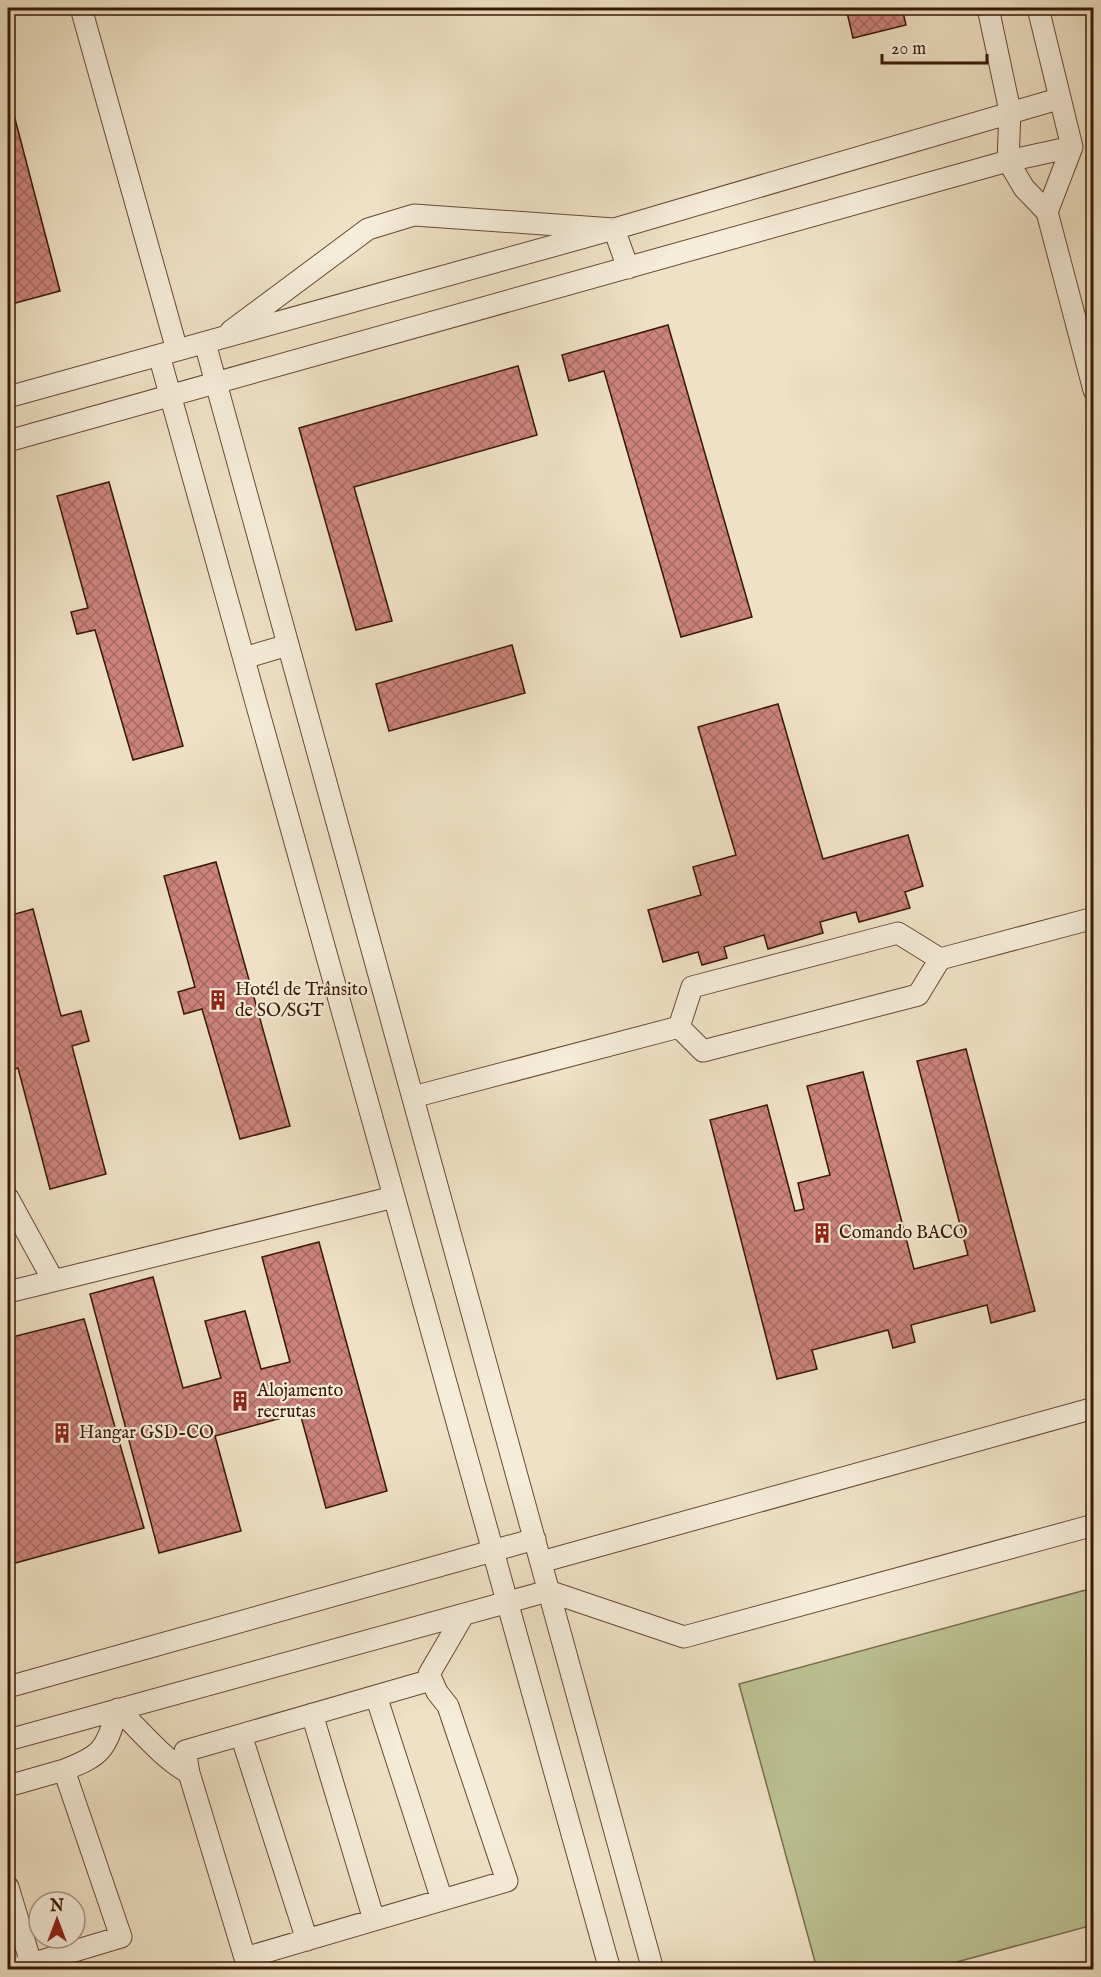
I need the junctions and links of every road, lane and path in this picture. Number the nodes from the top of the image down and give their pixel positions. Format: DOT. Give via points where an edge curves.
graph roads {
  1 [pos="81,8"];
  2 [pos="988,8"];
  3 [pos="1038,8"];
  4 [pos="1058,99"];
  5 [pos="1010,111"];
  6 [pos="1072,147"];
  7 [pos="1008,161"];
  8 [pos="1047,212"];
  9 [pos="614,229"];
  10 [pos="628,268"];
  11 [pos="213,341"];
  12 [pos="168,353"];
  13 [pos="216,384"];
  14 [pos="1094,390"];
  15 [pos="170,396"];
  16 [pos="8,397"];
  17 [pos="8,441"];
  18 [pos="288,645"];
  19 [pos="244,658"];
  20 [pos="1094,918"];
  21 [pos="940,959"];
  22 [pos="679,1027"];
  23 [pos="413,1097"];
  24 [pos="394,1197"];
  25 [pos="8,1198"];
  26 [pos="53,1280"];
  27 [pos="8,1292"];
  28 [pos="1094,1408"];
  29 [pos="1094,1525"];
  30 [pos="536,1539"];
  31 [pos="493,1551"];
  32 [pos="541,1562"];
  33 [pos="548,1591"];
  34 [pos="508,1602"];
  35 [pos="464,1614"];
  36 [pos="431,1680"];
  37 [pos="8,1687"];
  38 [pos="376,1696"];
  39 [pos="118,1709"];
  40 [pos="312,1714"];
  41 [pos="241,1735"];
  42 [pos="8,1740"];
  43 [pos="64,1770"];
  44 [pos="189,1773"];
  45 [pos="8,1786"];
  46 [pos="8,1887"];
  47 [pos="442,1900"];
  48 [pos="374,1920"];
  49 [pos="307,1940"];
  50 [pos="31,1964"];
  51 [pos="11,1970"];
  52 [pos="610,1970"];
  53 [pos="653,1970"];
  1 -- 12 [label="lane"];
  2 -- 5 [label="lane"];
  3 -- 4 [label="lane"];
  4 -- 5 [label="lane"];
  4 -- 6 [label="lane"];
  5 -- 7 [label="lane"];
  5 -- 9 [label="lane"];
  6 -- 7 [label="lane"];
  6 -- 8 [label="lane"];
  7 -- 8 [label="lane" via="1024,188"];
  7 -- 10 [label="lane"];
  8 -- 14 [label="lane"];
  9 -- 10 [label="lane"];
  9 -- 11 [label="lane"];
  9 -- 11 [label="lane" via="414,215 368,229"];
  10 -- 13 [label="lane"];
  11 -- 12 [label="lane"];
  11 -- 13 [label="lane"];
  12 -- 15 [label="lane"];
  12 -- 16 [label="lane"];
  13 -- 15 [label="lane"];
  13 -- 18 [label="lane"];
  15 -- 17 [label="lane"];
  15 -- 19 [label="lane"];
  18 -- 19 [label="lane"];
  18 -- 23 [label="lane"];
  19 -- 24 [label="lane"];
  20 -- 21 [label="lane"];
  21 -- 22 [label="lane" via="918,995 896,1001 702,1051"];
  21 -- 22 [label="lane" via="898,933 692,987"];
  22 -- 23 [label="lane"];
  23 -- 30 [label="lane"];
  24 -- 26 [label="lane"];
  24 -- 31 [label="lane"];
  25 -- 26 [label="lane"];
  26 -- 27 [label="lane"];
  28 -- 32 [label="lane"];
  29 -- 33 [label="lane" via="684,1637"];
  30 -- 31 [label="lane"];
  30 -- 32 [label="lane"];
  31 -- 34 [label="lane"];
  31 -- 37 [label="lane"];
  32 -- 33 [label="lane"];
  33 -- 34 [label="lane"];
  33 -- 53 [label="lane"];
  34 -- 35 [label="lane"];
  34 -- 52 [label="lane"];
  35 -- 36 [label="lane" via="429,1674"];
  35 -- 39 [label="lane"];
  36 -- 38 [label="lane"];
  36 -- 47 [label="lane" via="448,1706 507,1881"];
  38 -- 40 [label="lane"];
  38 -- 47 [label="lane"];
  39 -- 42 [label="lane"];
  39 -- 43 [label="lane" via="109,1736 94,1759"];
  39 -- 44 [label="lane" via="169,1762"];
  40 -- 41 [label="lane"];
  40 -- 48 [label="lane"];
  41 -- 44 [label="lane" via="185,1751"];
  41 -- 49 [label="lane"];
  43 -- 45 [label="lane"];
  43 -- 50 [label="lane" via="121,1937"];
  44 -- 49 [label="lane" via="245,1958"];
  46 -- 50 [label="lane"];
  47 -- 48 [label="lane"];
  48 -- 49 [label="lane"];
  50 -- 51 [label="lane"];
}
